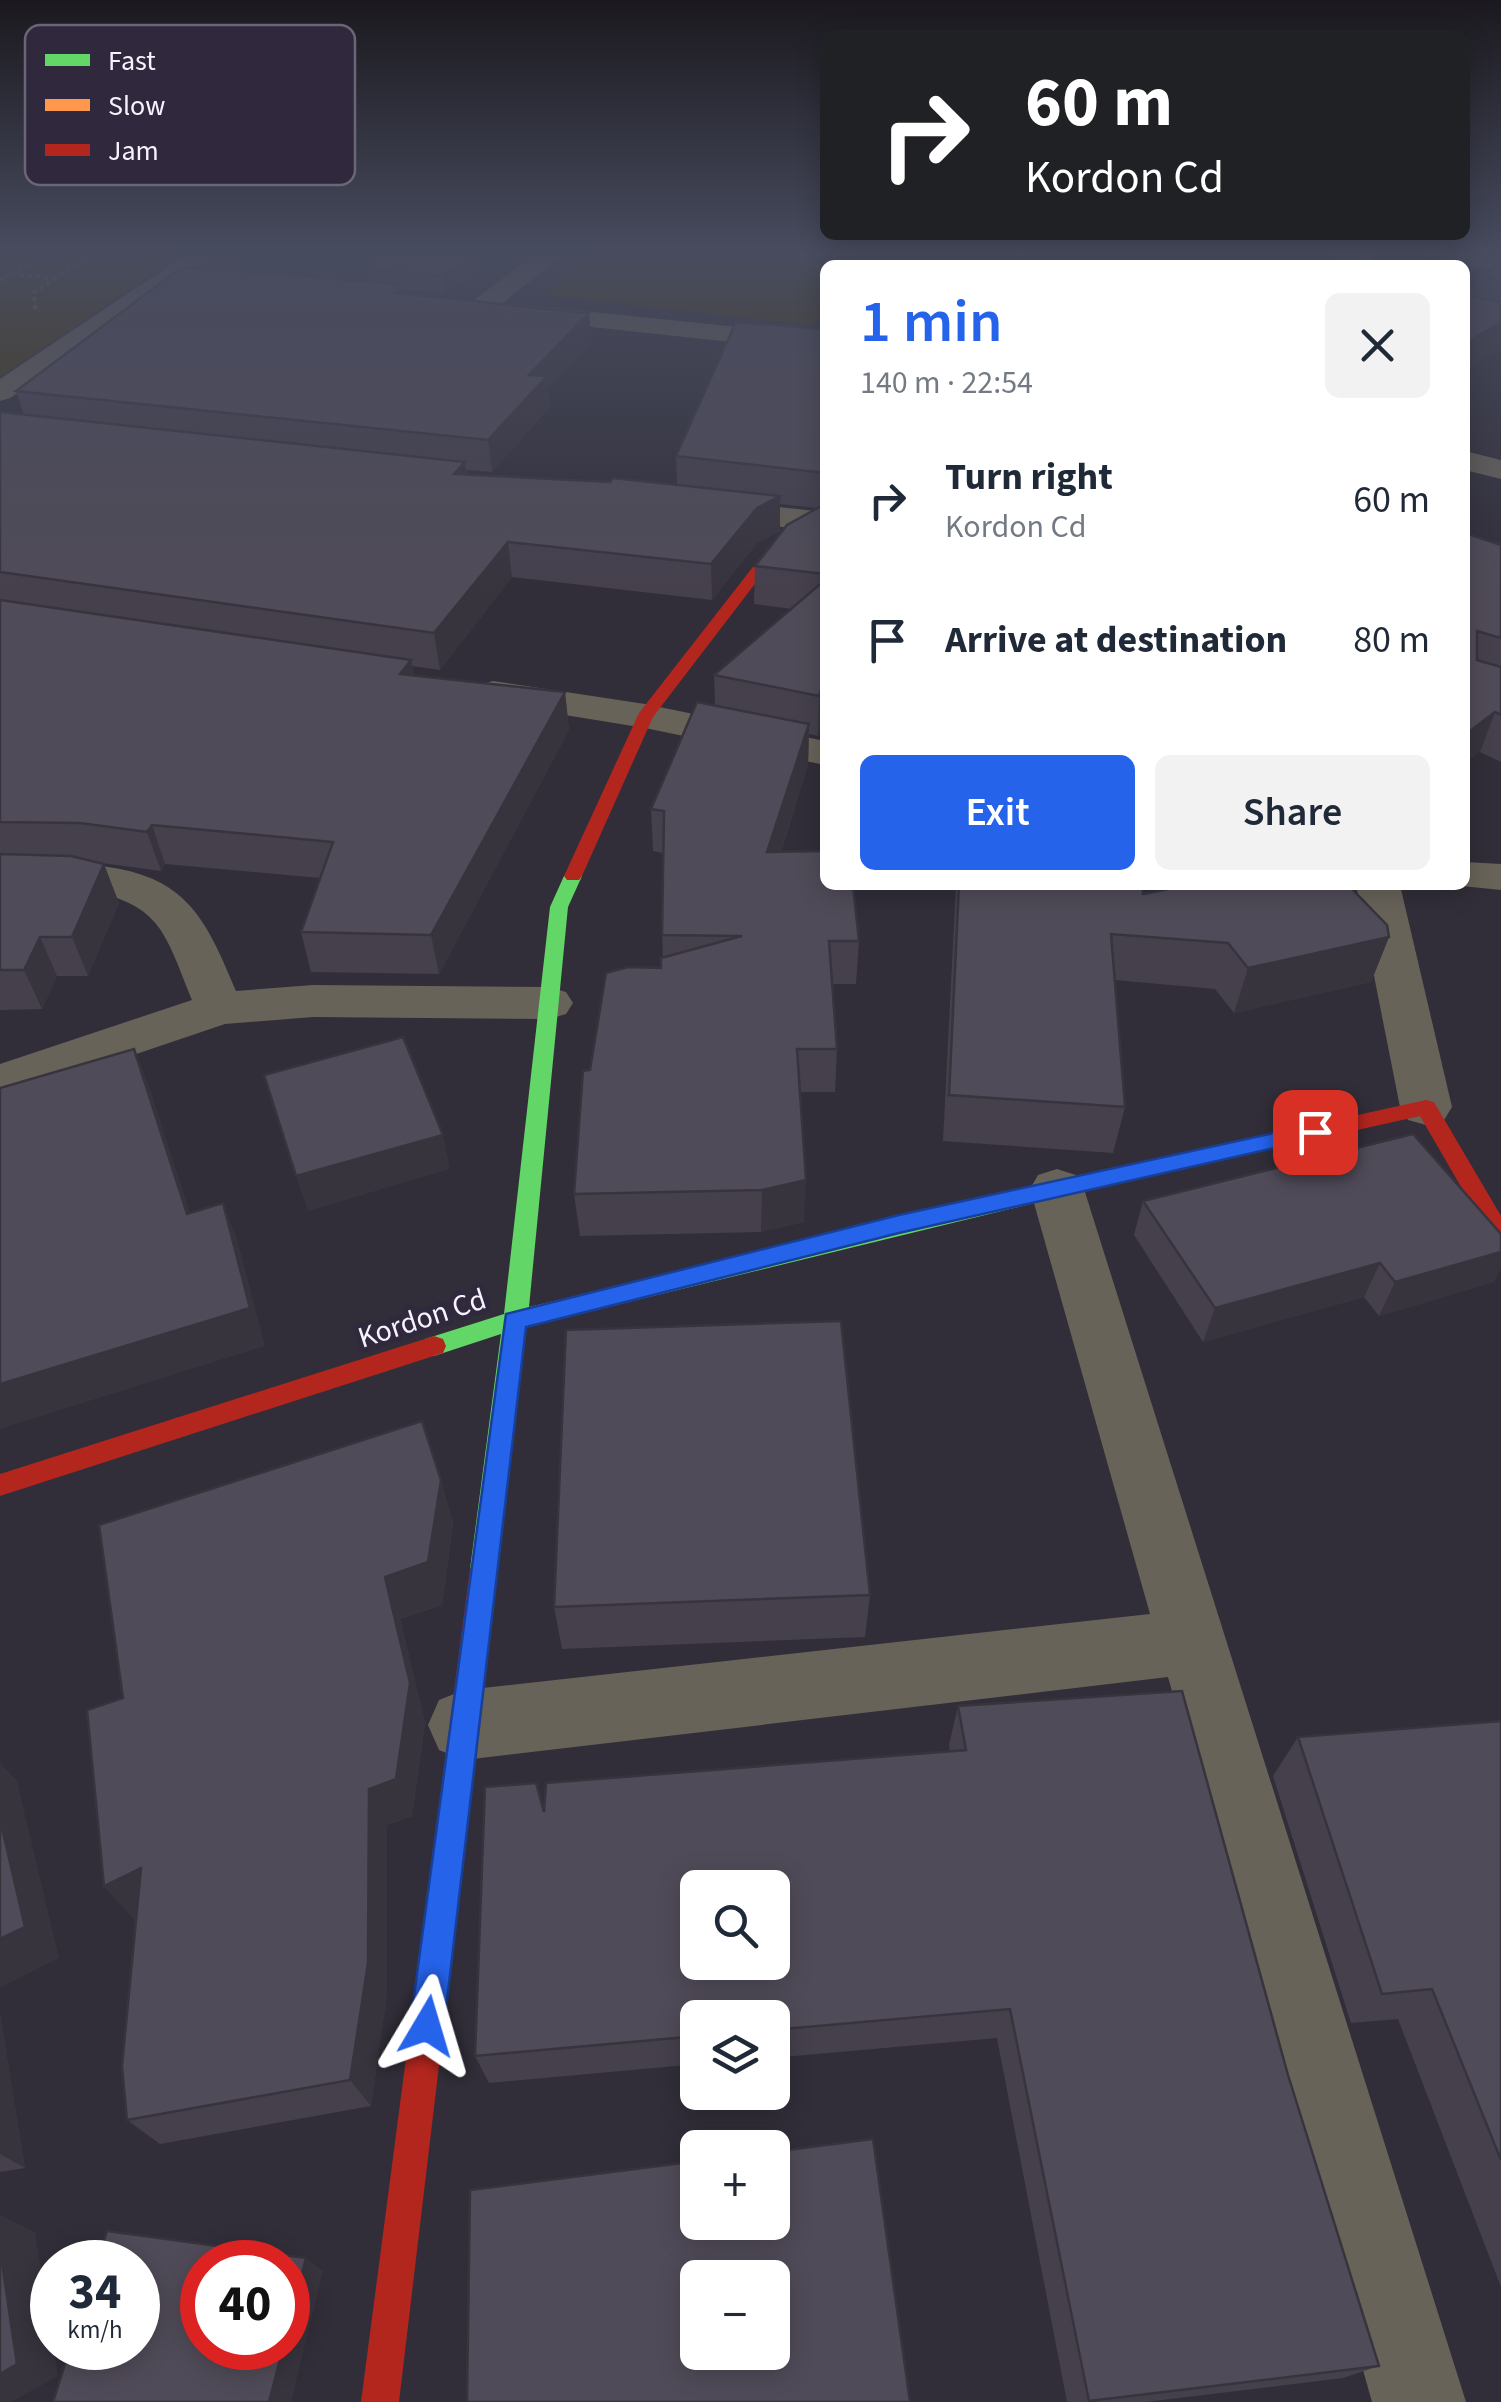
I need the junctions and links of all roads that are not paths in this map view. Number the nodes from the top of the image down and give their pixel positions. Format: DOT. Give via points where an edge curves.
graph roads {
  1 [pos="41,364"];
  2 [pos="0,392"];
  3 [pos="1470,461"];
  4 [pos="1501,470"];
  5 [pos="668,504"];
  6 [pos="820,521"];
  7 [pos="820,525"];
  8 [pos="450,687"];
  9 [pos="645,716"];
  10 [pos="820,752"];
  11 [pos="1470,875"];
  12 [pos="0,876"];
  13 [pos="1501,876"];
  14 [pos="1379,890"];
  15 [pos="550,1003"];
  16 [pos="220,1008"];
  17 [pos="0,1082"];
  18 [pos="1426,1107"];
  19 [pos="1057,1189"];
  20 [pos="1501,1236"];
  21 [pos="514,1320"];
  22 [pos="0,1486"];
  23 [pos="1193,1642"];
  24 [pos="464,1725"];
  25 [pos="380,2402"];
  26 [pos="1419,2402"];
  1 -- 2 [label="street"];
  3 -- 4 [label="street"];
  5 -- 6 [label="street"];
  7 -- 9 [label="street" via="772,552"];
  8 -- 9 [label="street"];
  9 -- 10 [label="street"];
  9 -- 15 [label="street" via="560,906"];
  11 -- 13 [label="street"];
  12 -- 16 [label="street" via="147,891 179,920"];
  14 -- 18 [label="street"];
  15 -- 16 [label="street" via="313,1001"];
  15 -- 21 [label="street"];
  16 -- 17 [label="street"];
  18 -- 19 [label="street, Kordon Cd"];
  18 -- 20 [label="street"];
  19 -- 21 [label="street, Kordon Cd"];
  19 -- 23 [label="street"];
  21 -- 22 [label="street, Kordon Cd"];
  21 -- 24 [label="street"];
  23 -- 24 [label="street"];
  23 -- 26 [label="street"];
  24 -- 25 [label="street"];
}
